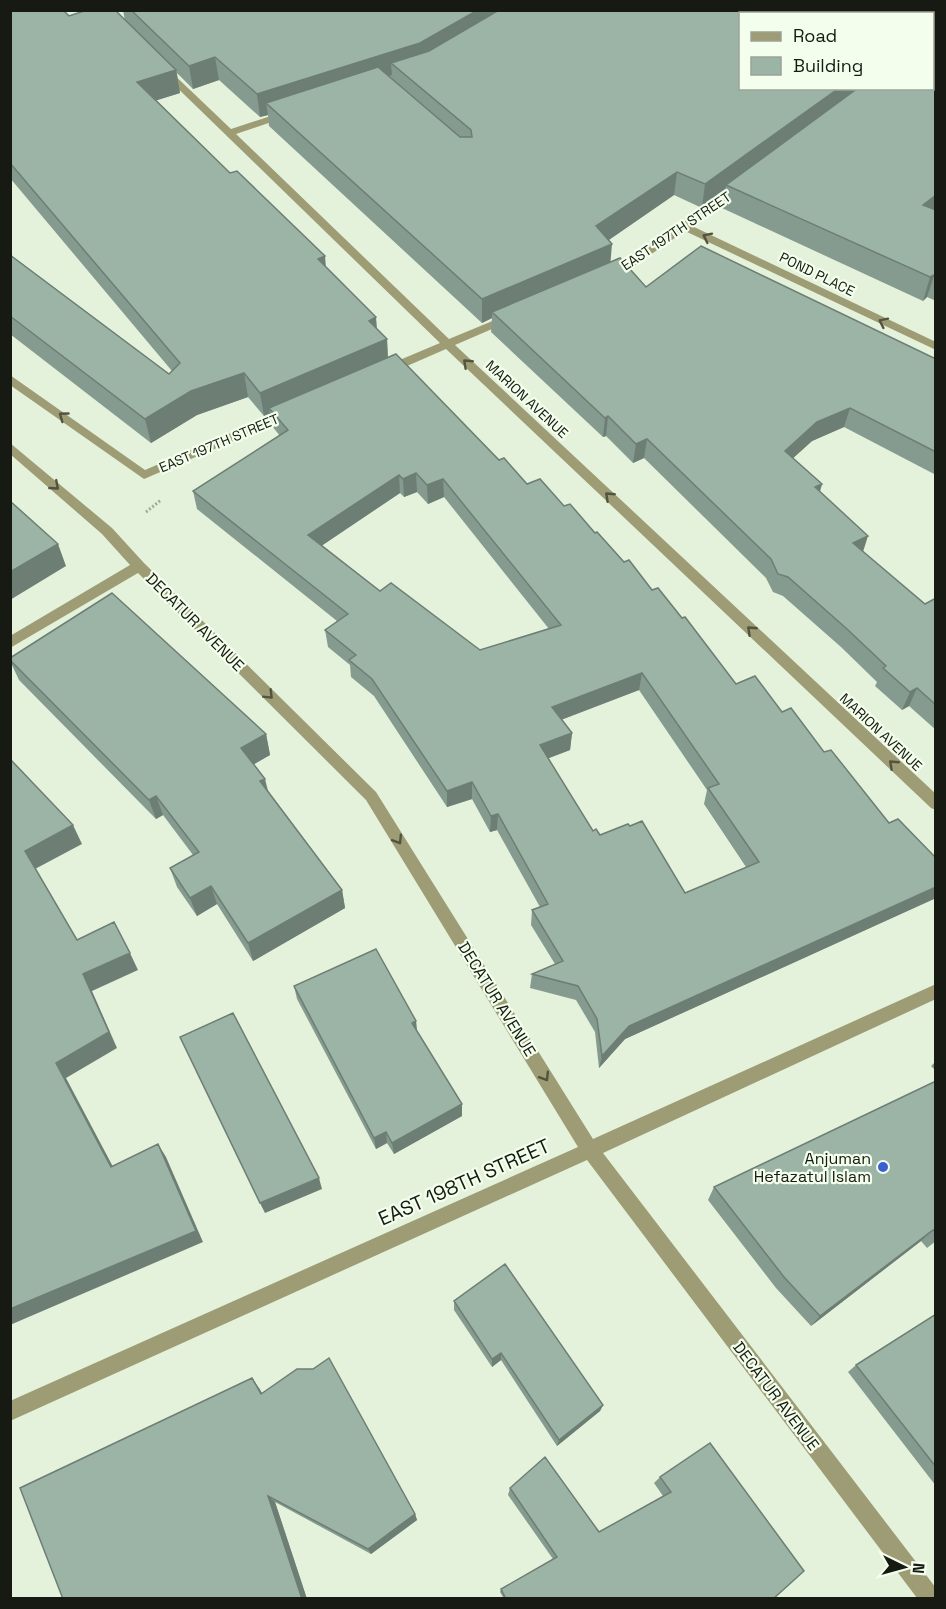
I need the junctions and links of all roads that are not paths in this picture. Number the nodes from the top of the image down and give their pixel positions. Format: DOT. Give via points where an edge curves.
graph roads {
  1 [pos="152,58"];
  2 [pos="298,111"];
  3 [pos="229,134"];
  4 [pos="753,179"];
  5 [pos="686,227"];
  6 [pos="603,278"];
  7 [pos="526,310"];
  8 [pos="447,344"];
  9 [pos="936,347"];
  10 [pos="371,377"];
  11 [pos="10,379"];
  12 [pos="306,405"];
  13 [pos="10,447"];
  14 [pos="139,566"];
  15 [pos="10,643"];
  16 [pos="936,804"];
  17 [pos="936,991"];
  18 [pos="590,1150"];
  19 [pos="10,1410"];
  20 [pos="930,1599"];
  1 -- 3 [label="street, MARION AVENUE"];
  2 -- 3 [label="street"];
  3 -- 8 [label="street, MARION AVENUE"];
  4 -- 5 [label="street, EAST 197TH STREET"];
  5 -- 6 [label="street, EAST 197TH STREET"];
  9 -- 5 [label="street, POND PLACE, one-way"];
  7 -- 8 [label="street"];
  8 -- 10 [label="street"];
  16 -- 8 [label="street, MARION AVENUE, one-way"];
  12 -- 11 [label="street, EAST 197TH STREET, one-way" via="144,475"];
  13 -- 14 [label="street, DECATUR AVENUE, one-way" via="107,531"];
  14 -- 15 [label="street"];
  14 -- 18 [label="street, DECATUR AVENUE, one-way" via="371,796"];
  17 -- 18 [label="street, EAST 198TH STREET"];
  18 -- 19 [label="street, EAST 198TH STREET"];
  18 -- 20 [label="street, DECATUR AVENUE"];
}
